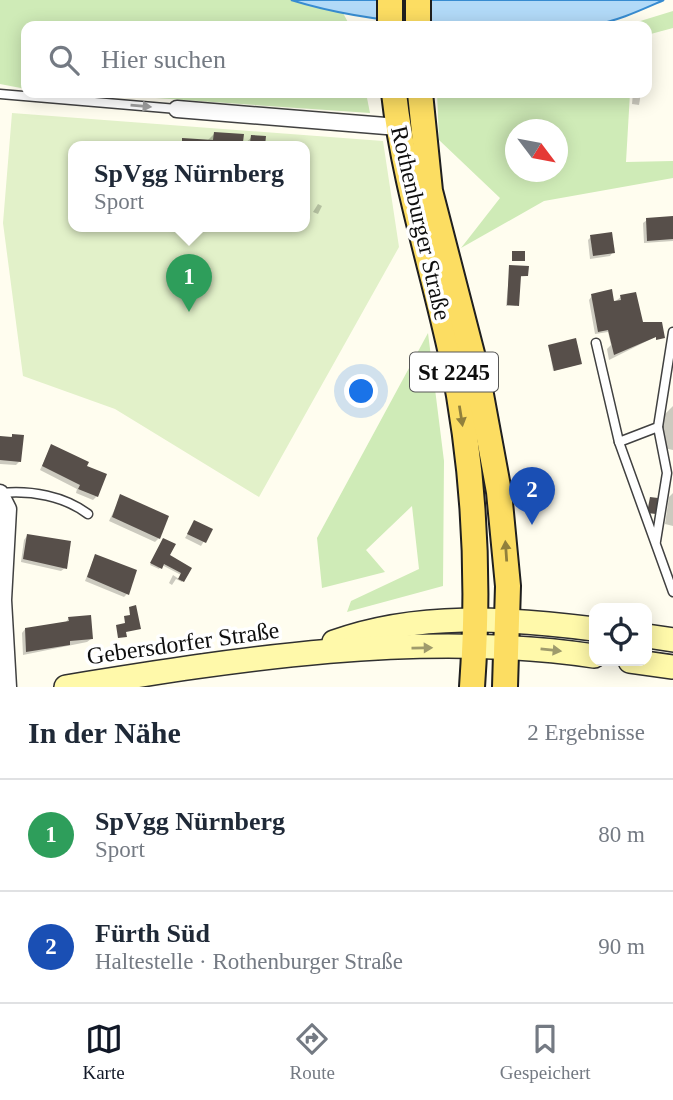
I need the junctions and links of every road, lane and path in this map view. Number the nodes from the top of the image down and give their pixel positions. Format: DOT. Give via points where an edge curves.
graph roads {
  1 [pos="390,0"];
  2 [pos="418,0"];
  3 [pos="390,21"];
  4 [pos="418,21"];
  5 [pos="0,94"];
  6 [pos="21,96"];
  7 [pos="47,98"];
  8 [pos="395,98"];
  9 [pos="421,98"];
  10 [pos="177,109"];
  11 [pos="398,127"];
  12 [pos="673,332"];
  13 [pos="596,343"];
  14 [pos="669,392"];
  15 [pos="658,427"];
  16 [pos="619,442"];
  17 [pos="0,493"];
  18 [pos="88,514"];
  19 [pos="655,544"];
  20 [pos="673,593"];
  21 [pos="476,619"];
  22 [pos="508,619"];
  23 [pos="589,628"];
  24 [pos="475,648"];
  25 [pos="507,648"];
  26 [pos="308,652"];
  27 [pos="589,656"];
  28 [pos="652,664"];
  29 [pos="673,667"];
  30 [pos="8,687"];
  31 [pos="66,687"];
  32 [pos="472,687"];
  33 [pos="505,687"];
  1 -- 3 [label="main road"];
  2 -- 4 [label="main road"];
  5 -- 6 [label="lane, one-way"];
  7 -- 10 [label="lane, one-way"];
  8 -- 11 [label="main road, Rothenburger Straße / St 2245"];
  22 -- 9 [label="main road, Rothenburger Straße / St 2245, one-way" via="506,547 495,466 477,373 430,191"];
  10 -- 11 [label="street"];
  11 -- 21 [label="main road, Rothenburger Straße / St 2245, one-way" via="459,399 472,499"];
  12 -- 14 [label="lane"];
  13 -- 16 [label="lane"];
  14 -- 15 [label="lane"];
  15 -- 16 [label="lane"];
  15 -- 19 [label="lane" via="667,473"];
  16 -- 19 [label="lane"];
  17 -- 18 [label="lane" via="18,491 70,501"];
  17 -- 30 [label="street" via="9,509 2,600"];
  19 -- 20 [label="lane"];
  21 -- 22 [label="main road, Gebersdorfer Straße"];
  21 -- 24 [label="main road, Rothenburger Straße / St 2245"];
  21 -- 26 [label="main road, Gebersdorfer Straße" via="389,629"];
  22 -- 23 [label="main road, Gebersdorfer Straße"];
  22 -- 25 [label="main road, Rothenburger Straße / St 2245"];
  24 -- 25 [label="main road, Gebersdorfer Straße"];
  26 -- 24 [label="main road, Gebersdorfer Straße, one-way"];
  24 -- 32 [label="main road, Rothenburger Straße / St 2245"];
  25 -- 27 [label="main road, Gebersdorfer Straße, one-way"];
  25 -- 33 [label="main road, Rothenburger Straße / St 2245"];
  26 -- 31 [label="main road, Gebersdorfer Straße"];
  28 -- 29 [label="main road"];
}
